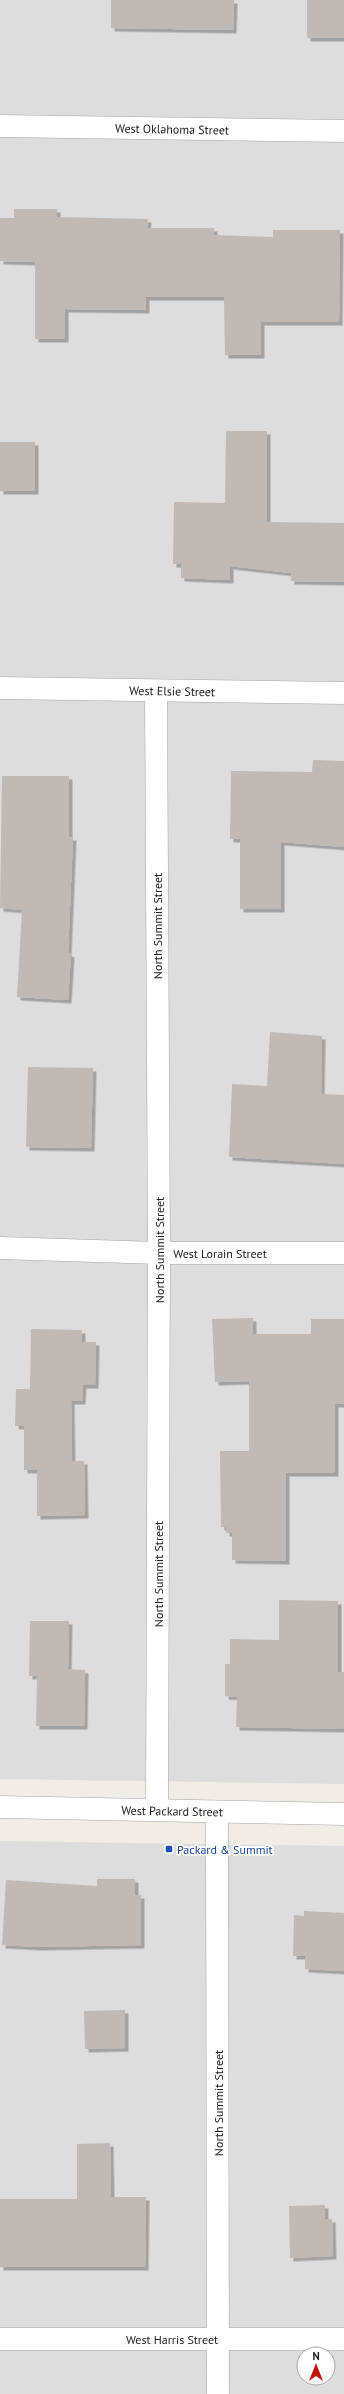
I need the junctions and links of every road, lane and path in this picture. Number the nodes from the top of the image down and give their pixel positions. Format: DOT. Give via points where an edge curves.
graph roads {
  1 [pos="0,126"];
  2 [pos="344,131"];
  3 [pos="0,688"];
  4 [pos="156,691"];
  5 [pos="344,693"];
  6 [pos="0,1248"];
  7 [pos="159,1253"];
  8 [pos="344,1253"];
  9 [pos="0,1807"];
  10 [pos="157,1810"];
  11 [pos="217,1812"];
  12 [pos="344,1814"];
  13 [pos="0,2339"];
  14 [pos="218,2339"];
  15 [pos="344,2339"];
  16 [pos="218,2394"];
  1 -- 2 [label="street, West Oklahoma Street"];
  3 -- 4 [label="street, West Elsie Street"];
  4 -- 5 [label="street, West Elsie Street"];
  4 -- 7 [label="street, North Summit Street"];
  6 -- 7 [label="street, West Lorain Street"];
  7 -- 8 [label="street, West Lorain Street"];
  7 -- 10 [label="street, North Summit Street"];
  9 -- 10 [label="street, West Packard Street"];
  10 -- 11 [label="street, West Packard Street"];
  11 -- 12 [label="street, West Packard Street"];
  11 -- 14 [label="street, North Summit Street"];
  13 -- 14 [label="street, West Harris Street"];
  14 -- 15 [label="street, West Harris Street"];
  14 -- 16 [label="street, North Summit Street"];
}
